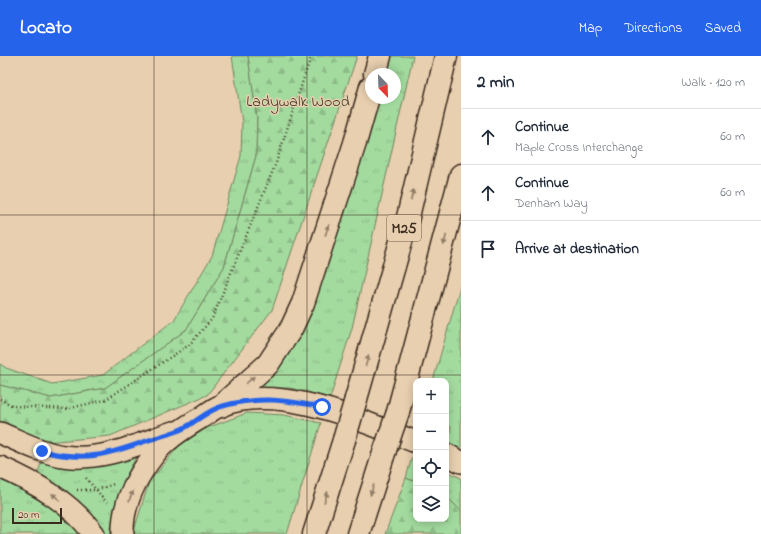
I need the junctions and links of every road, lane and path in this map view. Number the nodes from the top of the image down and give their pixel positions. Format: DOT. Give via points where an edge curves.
graph roads {
  1 [pos="311,56"];
  2 [pos="380,56"];
  3 [pos="446,56"];
  4 [pos="376,68"];
  5 [pos="366,104"];
  6 [pos="461,175"];
  7 [pos="0,399"];
  8 [pos="221,406"];
  9 [pos="184,428"];
  10 [pos="0,433"];
  11 [pos="413,441"];
  12 [pos="449,456"];
  13 [pos="461,462"];
  14 [pos="0,467"];
  15 [pos="139,475"];
  16 [pos="86,478"];
  17 [pos="76,490"];
  18 [pos="96,490"];
  19 [pos="123,530"];
  20 [pos="94,534"];
  21 [pos="314,534"];
  22 [pos="358,534"];
  1 -- 7 [label="path" via="276,163 212,319 189,345 105,400 66,409 13,406"];
  2 -- 4 [label="highway"];
  21 -- 3 [label="highway, M25, one-way, bridge" via="344,440 408,217"];
  8 -- 5 [label="highway, one-way" via="268,364 304,303"];
  6 -- 22 [label="highway, M25, one-way, bridge" via="398,412"];
  8 -- 9 [label="main road"];
  8 -- 11 [label="main road" via="254,399 282,399 322,407"];
  9 -- 10 [label="main road" via="109,454 87,457 63,456 42,451"];
  9 -- 15 [label="main road" via="159,448"];
  12 -- 13 [label="main road"];
  20 -- 14 [label="main road, one-way" via="83,519 52,493"];
  15 -- 18 [label="path"];
  19 -- 15 [label="main road, one-way" via="127,507"];
  16 -- 18 [label="path"];
  17 -- 18 [label="path"];
  18 -- 19 [label="path"];
}
